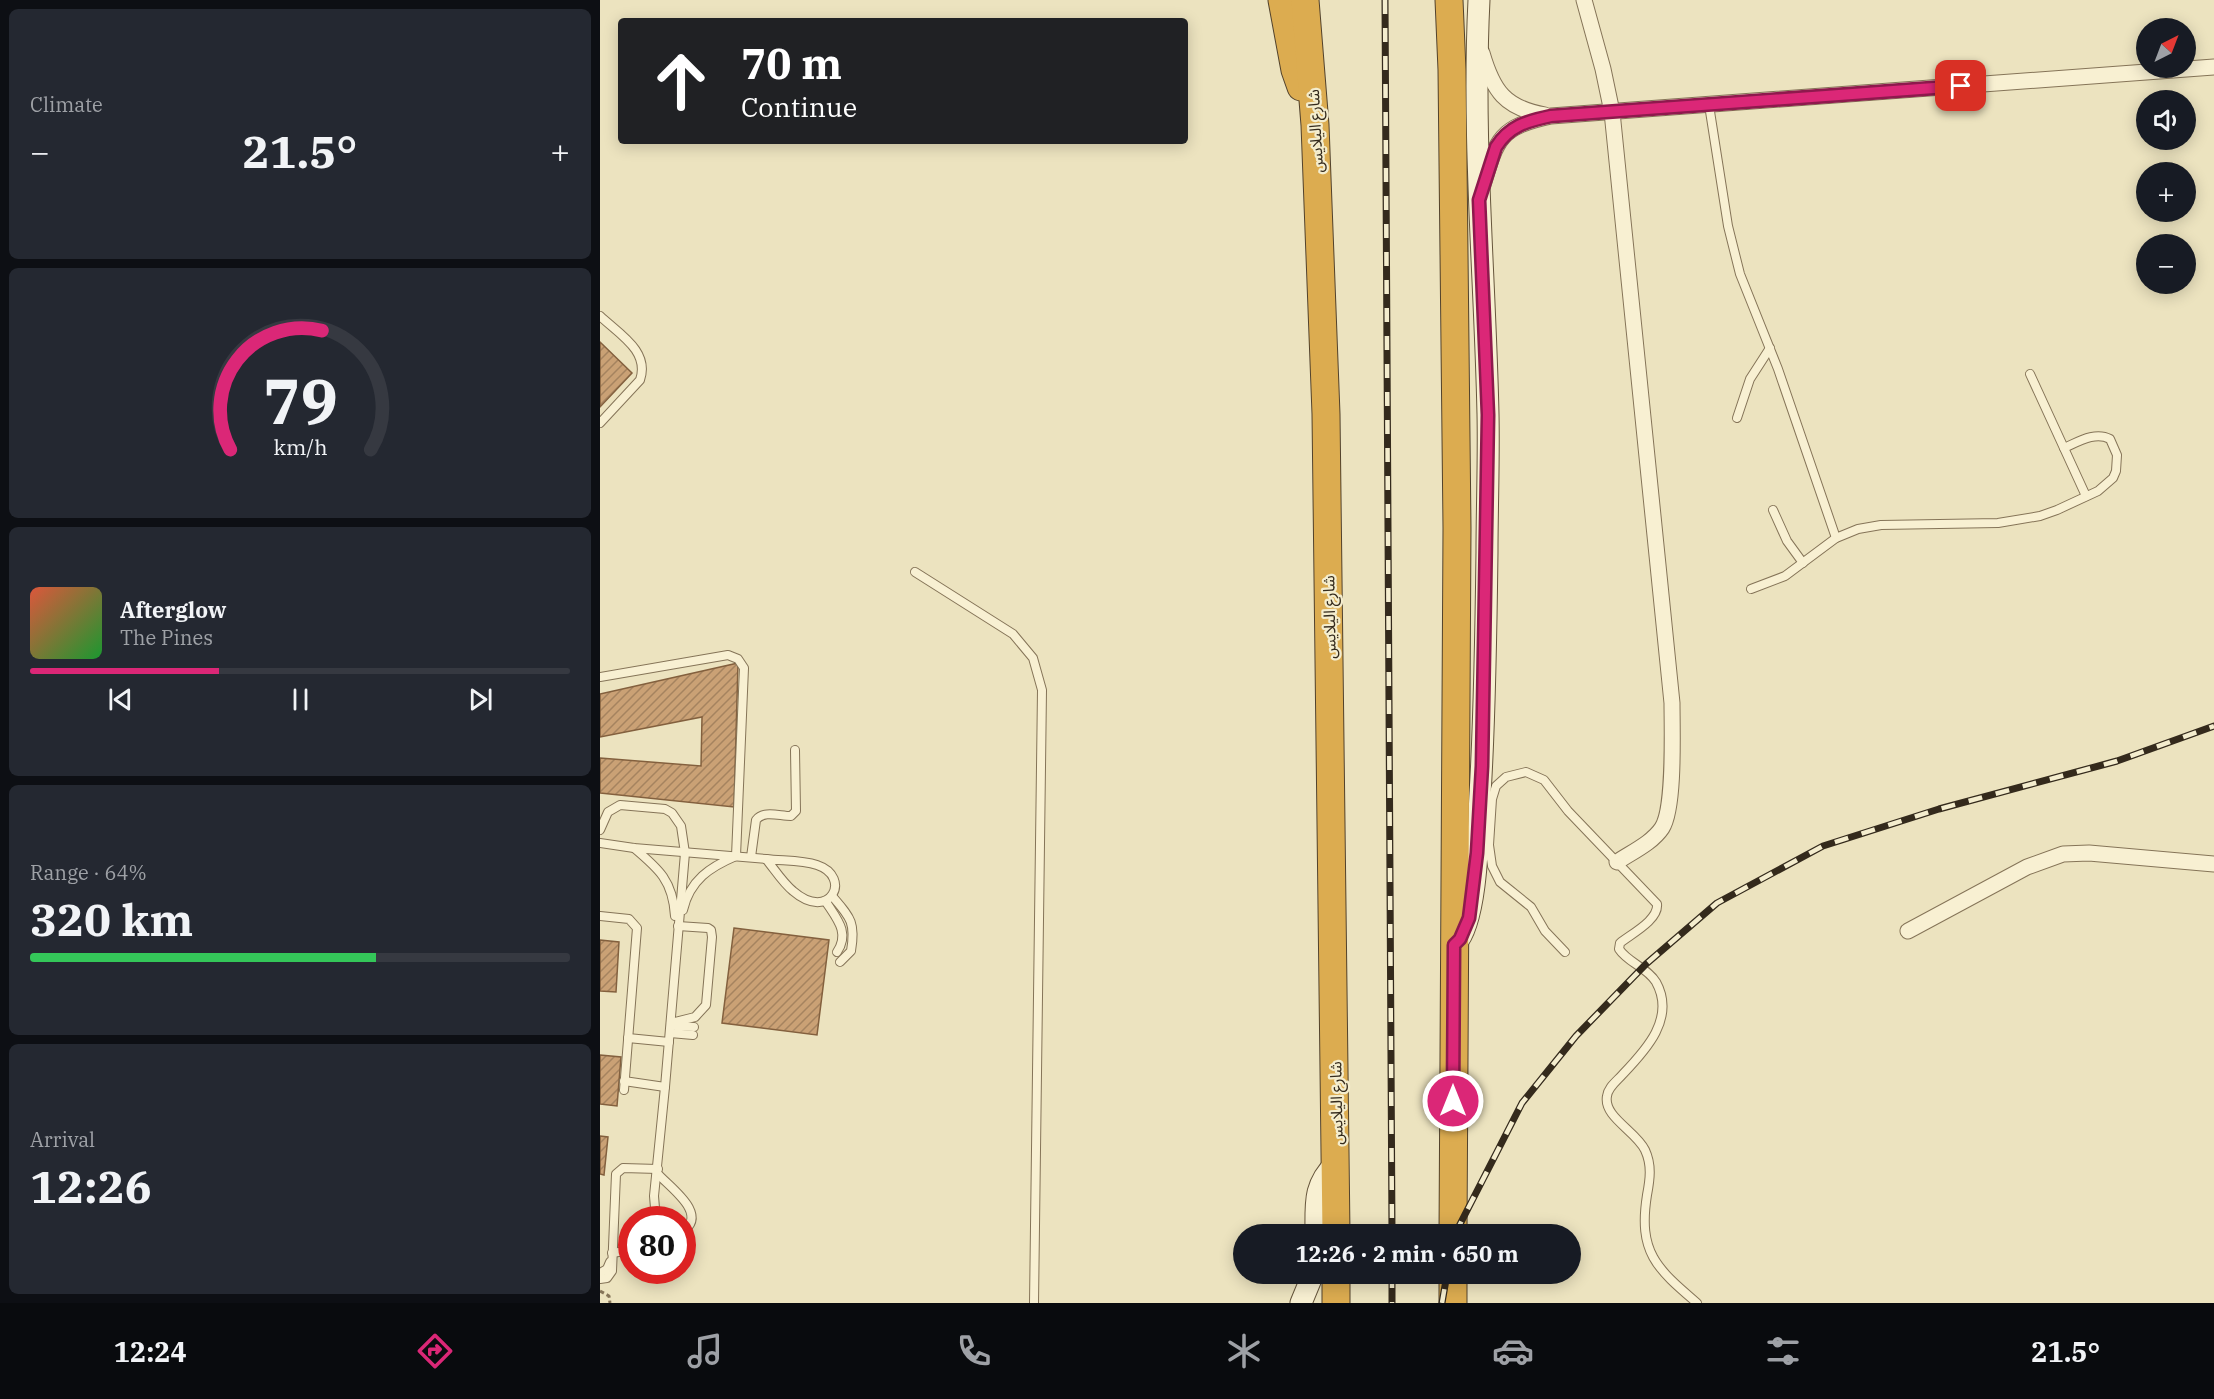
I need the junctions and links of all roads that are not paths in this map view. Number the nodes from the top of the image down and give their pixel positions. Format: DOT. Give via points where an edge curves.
graph roads {
  1 [pos="1282,0"];
  2 [pos="1305,0"];
  3 [pos="1449,0"];
  4 [pos="1479,0"];
  5 [pos="1584,0"];
  6 [pos="1477,36"];
  7 [pos="2214,67"];
  8 [pos="1708,105"];
  9 [pos="1612,112"];
  10 [pos="1551,116"];
  11 [pos="1315,125"];
  12 [pos="1479,200"];
  13 [pos="600,316"];
  14 [pos="1770,348"];
  15 [pos="2030,374"];
  16 [pos="1737,418"];
  17 [pos="600,423"];
  18 [pos="2064,448"];
  19 [pos="2086,496"];
  20 [pos="1773,510"];
  21 [pos="1836,538"];
  22 [pos="1803,563"];
  23 [pos="915,572"];
  24 [pos="1751,589"];
  25 [pos="600,677"];
  26 [pos="795,750"];
  27 [pos="600,830"];
  28 [pos="600,843"];
  29 [pos="634,848"];
  30 [pos="685,852"];
  31 [pos="736,856"];
  32 [pos="751,857"];
  33 [pos="766,859"];
  34 [pos="1617,862"];
  35 [pos="2214,864"];
  36 [pos="829,899"];
  37 [pos="600,916"];
  38 [pos="678,926"];
  39 [pos="1908,931"];
  40 [pos="1454,945"];
  41 [pos="837,952"];
  42 [pos="1565,952"];
  43 [pos="840,962"];
  44 [pos="670,1027"];
  45 [pos="694,1031"];
  46 [pos="628,1038"];
  47 [pos="669,1042"];
  48 [pos="624,1081"];
  49 [pos="665,1087"];
  50 [pos="624,1090"];
  51 [pos="1336,1163"];
  52 [pos="657,1171"];
  53 [pos="655,1206"];
  54 [pos="688,1206"];
  55 [pos="1316,1224"];
  56 [pos="1336,1224"];
  57 [pos="1453,1224"];
  58 [pos="618,1255"];
  59 [pos="611,1257"];
  60 [pos="600,1273"];
  61 [pos="600,1279"];
  62 [pos="1308,1284"];
  63 [pos="1336,1284"];
  64 [pos="1453,1284"];
  65 [pos="1034,1303"];
  66 [pos="1301,1303"];
  67 [pos="1336,1303"];
  68 [pos="1453,1303"];
  69 [pos="1697,1303"];
  1 -- 11 [label="highway" via="1295,70"];
  2 -- 11 [label="highway, شارع اليلايس"];
  3 -- 40 [label="highway" via="1457,528"];
  4 -- 6 [label="street"];
  5 -- 9 [label="street"];
  6 -- 10 [label="street" via="1488,75 1505,99 1520,109"];
  6 -- 12 [label="street"];
  7 -- 8 [label="street"];
  8 -- 9 [label="street"];
  8 -- 14 [label="lane" via="1733,250"];
  9 -- 10 [label="street"];
  9 -- 34 [label="street" via="1672,728 1665,821 1656,836"];
  10 -- 12 [label="street" via="1514,127 1500,139"];
  11 -- 51 [label="highway, شارع اليلايس" via="1326,414"];
  12 -- 40 [label="street" via="1488,415 1482,766 1469,918"];
  13 -- 17 [label="lane" via="643,362 640,380"];
  14 -- 16 [label="lane" via="1750,379"];
  14 -- 21 [label="lane"];
  15 -- 18 [label="lane"];
  18 -- 19 [label="lane"];
  18 -- 19 [label="lane" via="2100,435 2110,439 2115,448 2113,478"];
  19 -- 21 [label="lane" via="2040,516 2019,520 1881,525"];
  20 -- 22 [label="lane" via="1787,541"];
  21 -- 22 [label="lane"];
  22 -- 24 [label="lane" via="1775,582"];
  23 -- 65 [label="lane" via="1013,634 1033,658 1042,690"];
  25 -- 31 [label="lane" via="728,655 738,659 745,679"];
  26 -- 32 [label="lane" via="796,811 791,816 759,816"];
  27 -- 30 [label="lane" via="609,812 620,805 665,810 681,826"];
  28 -- 29 [label="lane"];
  29 -- 30 [label="lane"];
  29 -- 38 [label="lane" via="670,886"];
  30 -- 31 [label="lane"];
  30 -- 38 [label="lane"];
  31 -- 32 [label="lane"];
  31 -- 38 [label="lane" via="701,876 689,893"];
  32 -- 33 [label="lane"];
  33 -- 36 [label="lane" via="801,897 819,903"];
  33 -- 36 [label="lane" via="818,865 834,879 836,889"];
  34 -- 42 [label="lane" via="1539,776 1526,772 1512,774 1496,786 1490,825 1494,874 1531,907 1545,931"];
  34 -- 69 [label="lane" via="1657,904 1654,916 1620,943 1619,949 1656,984 1661,1012 1652,1041 1609,1089 1606,1102 1611,1114 1637,1137 1647,1155 1650,1177 1644,1223 1651,1254 1663,1274"];
  35 -- 39 [label="street" via="2089,853 2063,855 2027,867"];
  36 -- 41 [label="lane" via="843,930"];
  36 -- 43 [label="lane" via="850,917 853,925 851,951"];
  37 -- 46 [label="lane" via="629,919 637,928"];
  38 -- 44 [label="lane"];
  38 -- 44 [label="lane" via="708,928 712,937 706,1005 695,1017"];
  40 -- 57 [label="highway"];
  44 -- 45 [label="lane"];
  44 -- 47 [label="lane"];
  46 -- 47 [label="lane"];
  46 -- 48 [label="lane"];
  47 -- 49 [label="lane"];
  48 -- 49 [label="lane"];
  48 -- 50 [label="lane"];
  49 -- 52 [label="lane"];
  51 -- 55 [label="street" via="1323,1178 1316,1195"];
  51 -- 56 [label="highway, شارع اليلايس"];
  52 -- 53 [label="lane"];
  52 -- 54 [label="lane"];
  52 -- 59 [label="lane" via="623,1168 616,1174"];
  58 -- 59 [label="lane"];
  59 -- 60 [label="lane" via="607,1269"];
  59 -- 61 [label="lane" via="610,1275"];
  62 -- 66 [label="street"];
  63 -- 67 [label="highway"];
  64 -- 68 [label="highway"];
}
